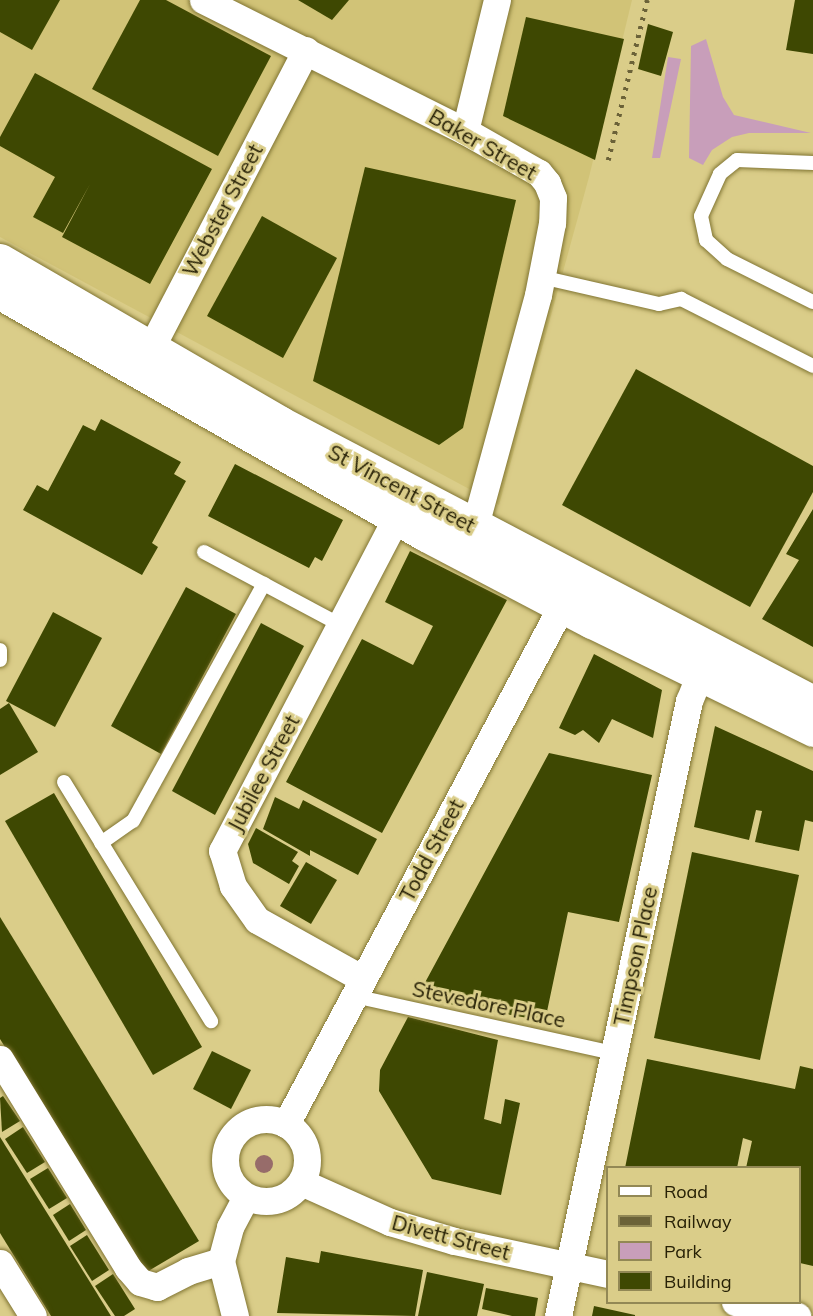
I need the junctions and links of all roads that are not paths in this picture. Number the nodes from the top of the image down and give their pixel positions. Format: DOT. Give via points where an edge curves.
graph roads {
  1 [pos="203,0"];
  2 [pos="497,0"];
  3 [pos="306,50"];
  4 [pos="465,131"];
  5 [pos="813,163"];
  6 [pos="0,260"];
  7 [pos="542,276"];
  8 [pos="0,293"];
  9 [pos="813,302"];
  10 [pos="146,358"];
  11 [pos="813,366"];
  12 [pos="396,518"];
  13 [pos="471,541"];
  14 [pos="204,552"];
  15 [pos="264,584"];
  16 [pos="569,591"];
  17 [pos="341,625"];
  18 [pos="0,650"];
  19 [pos="0,660"];
  20 [pos="705,661"];
  21 [pos="813,702"];
  22 [pos="813,730"];
  23 [pos="64,782"];
  24 [pos="101,843"];
  25 [pos="359,987"];
  26 [pos="211,1022"];
  27 [pos="614,1053"];
  28 [pos="0,1059"];
  29 [pos="286,1124"];
  30 [pos="301,1182"];
  31 [pos="246,1197"];
  32 [pos="221,1261"];
  33 [pos="0,1263"];
  34 [pos="569,1266"];
  35 [pos="606,1275"];
  36 [pos="744,1304"];
  37 [pos="33,1316"];
  38 [pos="235,1316"];
  39 [pos="558,1316"];
  40 [pos="797,1316"];
  1 -- 3 [label="street, Baker Street"];
  2 -- 4 [label="street"];
  3 -- 4 [label="street, Baker Street"];
  3 -- 10 [label="street, Webster Street"];
  4 -- 7 [label="street, Baker Street" via="539,173 547,183 552,198 552,223"];
  5 -- 9 [label="lane" via="737,160 714,182 700,216 706,240 727,260"];
  6 -- 10 [label="main road, St Vincent Street"];
  7 -- 11 [label="lane" via="659,304 681,299"];
  7 -- 13 [label="street, Baker Street"];
  8 -- 10 [label="main road, St Vincent Street"];
  10 -- 12 [label="main road, St Vincent Street"];
  10 -- 13 [label="main road, St Vincent Street" via="281,423"];
  12 -- 13 [label="main road, St Vincent Street"];
  12 -- 17 [label="street, Jubilee Street"];
  13 -- 16 [label="main road, St Vincent Street"];
  14 -- 15 [label="lane"];
  15 -- 17 [label="lane"];
  15 -- 24 [label="lane" via="133,821"];
  16 -- 20 [label="main road, St Vincent Street"];
  16 -- 25 [label="street, Todd Street"];
  17 -- 25 [label="street, Jubilee Street" via="222,851 233,886 257,920"];
  18 -- 19 [label="lane"];
  20 -- 21 [label="main road, St Vincent Street"];
  20 -- 22 [label="main road, St Vincent Street"];
  20 -- 27 [label="street, Timpson Place" via="689,702"];
  23 -- 24 [label="lane"];
  24 -- 26 [label="lane"];
  25 -- 27 [label="lane, Stevedore Place"];
  25 -- 29 [label="street, Todd Street"];
  27 -- 34 [label="street, Timpson Place"];
  28 -- 32 [label="street" via="140,1282 157,1287 188,1270"];
  29 -- 30 [label="street" via="300,1137 307,1153"];
  29 -- 31 [label="street" via="258,1119 240,1128 229,1140 224,1153 225,1171"];
  30 -- 31 [label="street" via="276,1200"];
  30 -- 34 [label="street, Divett Street" via="390,1222 454,1241"];
  31 -- 32 [label="street" via="230,1227"];
  32 -- 38 [label="street"];
  33 -- 37 [label="street"];
  34 -- 35 [label="street, Divett Street"];
  34 -- 39 [label="street, Timpson Place"];
  36 -- 40 [label="street"];
}
